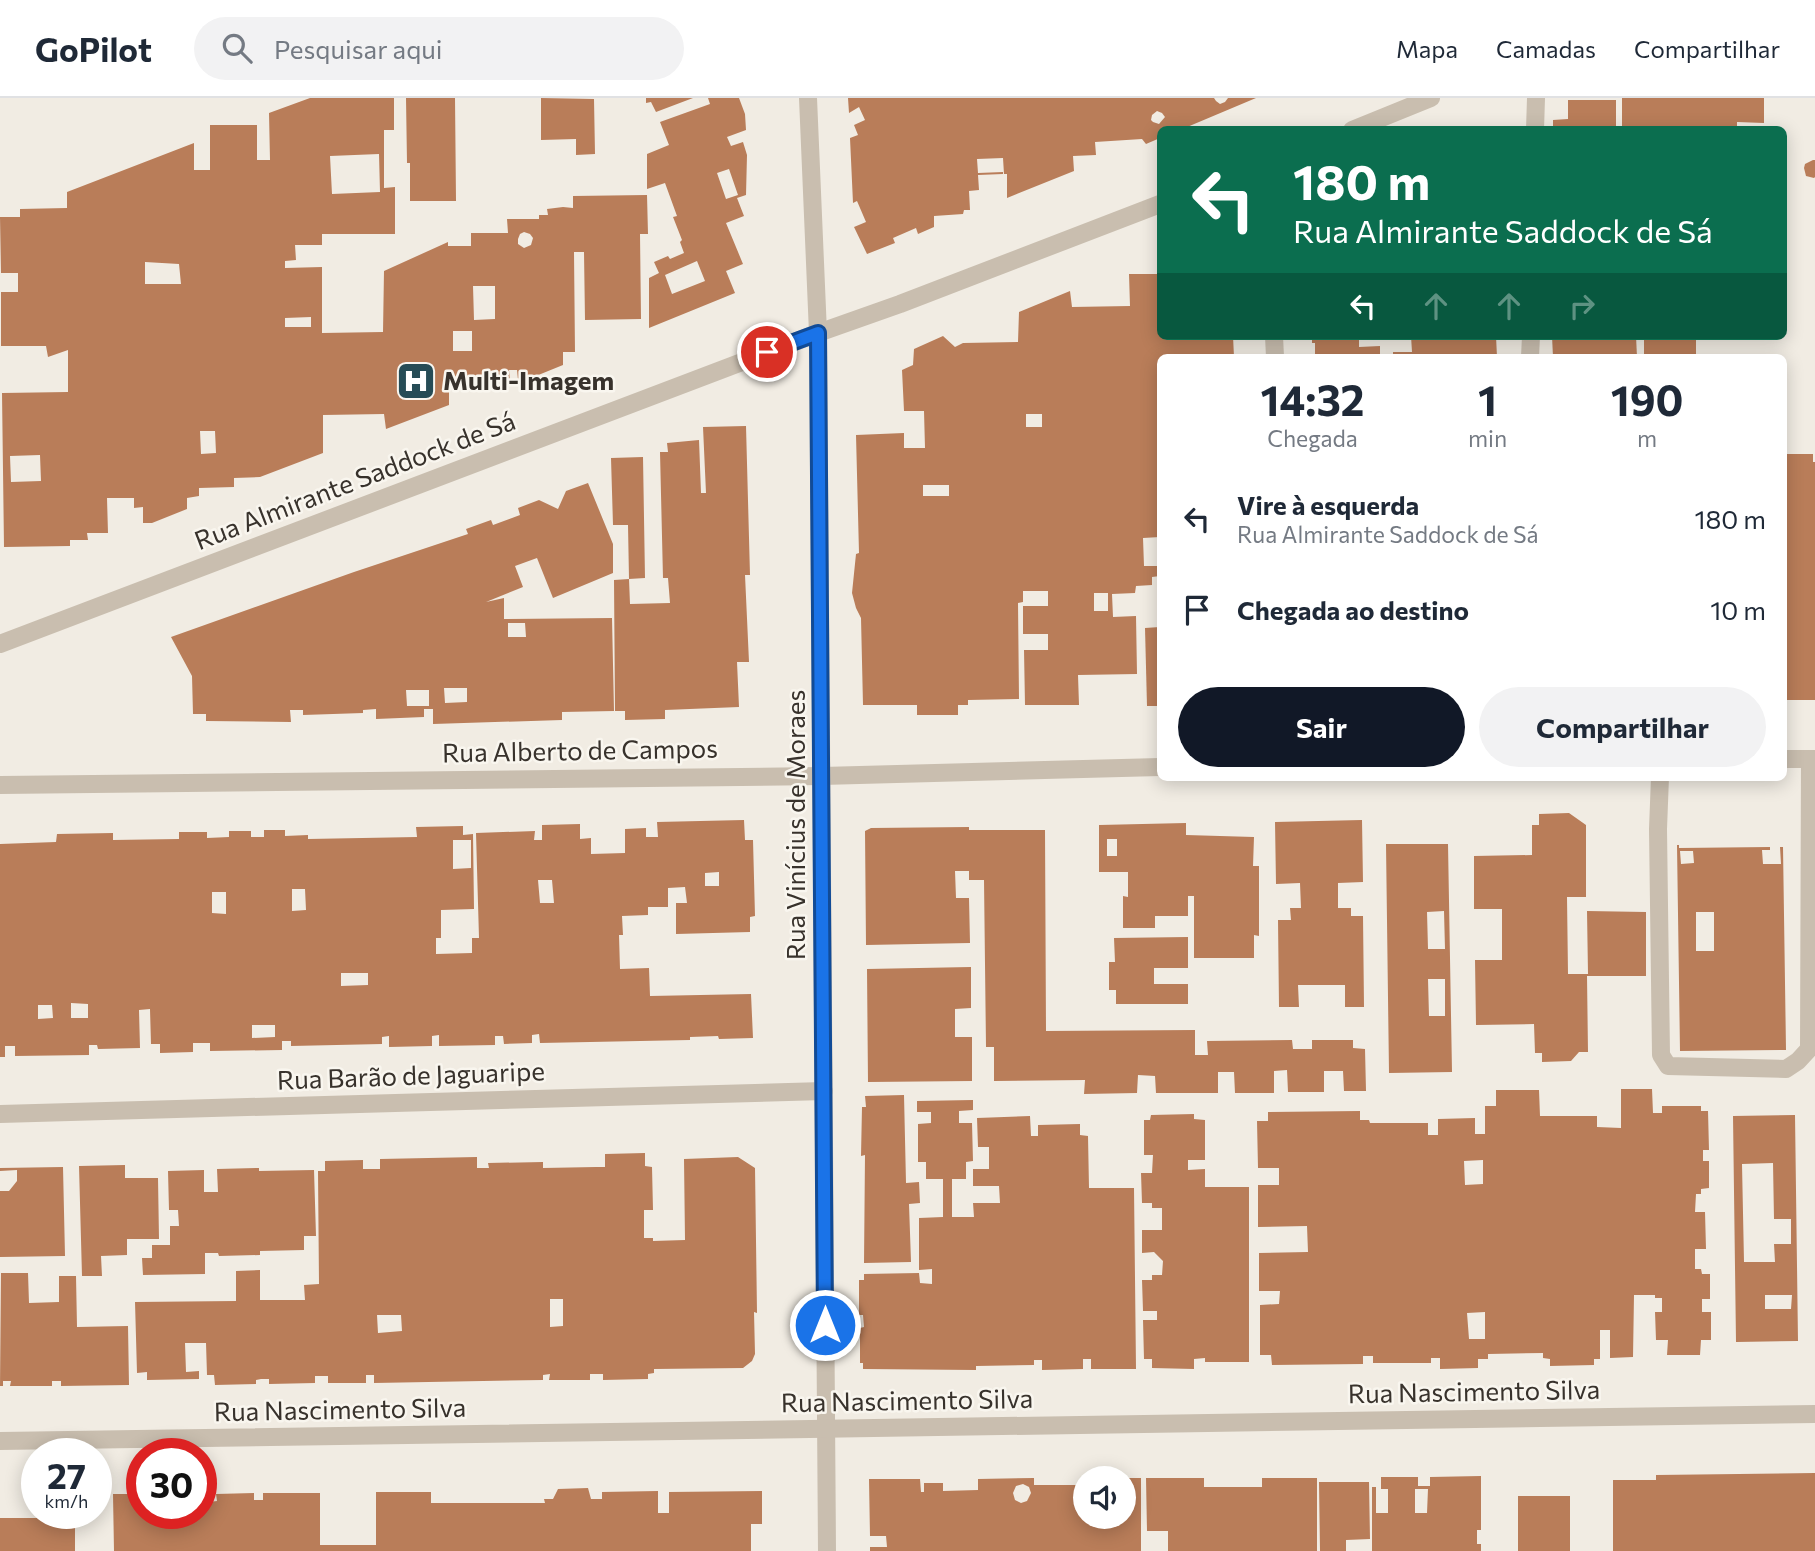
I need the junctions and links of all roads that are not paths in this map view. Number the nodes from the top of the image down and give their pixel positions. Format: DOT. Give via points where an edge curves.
graph roads {
  1 [pos="808,98"];
  2 [pos="1431,98"];
  3 [pos="1536,98"];
  4 [pos="1362,126"];
  5 [pos="1535,126"];
  6 [pos="1157,205"];
  7 [pos="818,333"];
  8 [pos="0,644"];
  9 [pos="1787,759"];
  10 [pos="1813,759"];
  11 [pos="1157,767"];
  12 [pos="822,776"];
  13 [pos="1660,781"];
  14 [pos="0,785"];
  15 [pos="824,1091"];
  16 [pos="0,1114"];
  17 [pos="1815,1414"];
  18 [pos="826,1429"];
  19 [pos="0,1441"];
  20 [pos="827,1551"];
  1 -- 7 [label="street, Rua Vinícius de Moraes"];
  2 -- 4 [label="street"];
  3 -- 5 [label="street"];
  6 -- 7 [label="street, Rua Almirante Saddock de Sá"];
  7 -- 8 [label="street, Rua Almirante Saddock de Sá"];
  7 -- 12 [label="street, Rua Vinícius de Moraes"];
  9 -- 10 [label="street"];
  10 -- 13 [label="street" via="1808,1049 1786,1069 1668,1066 1661,1055"];
  11 -- 12 [label="street, Rua Alberto de Campos"];
  12 -- 14 [label="street, Rua Alberto de Campos"];
  12 -- 15 [label="street, Rua Vinícius de Moraes"];
  15 -- 16 [label="street, Rua Barão de Jaguaripe"];
  15 -- 18 [label="street, Rua Vinícius de Moraes"];
  17 -- 18 [label="street, Rua Nascimento Silva"];
  18 -- 19 [label="street, Rua Nascimento Silva"];
  18 -- 20 [label="street, Rua Vinícius de Moraes"];
}
